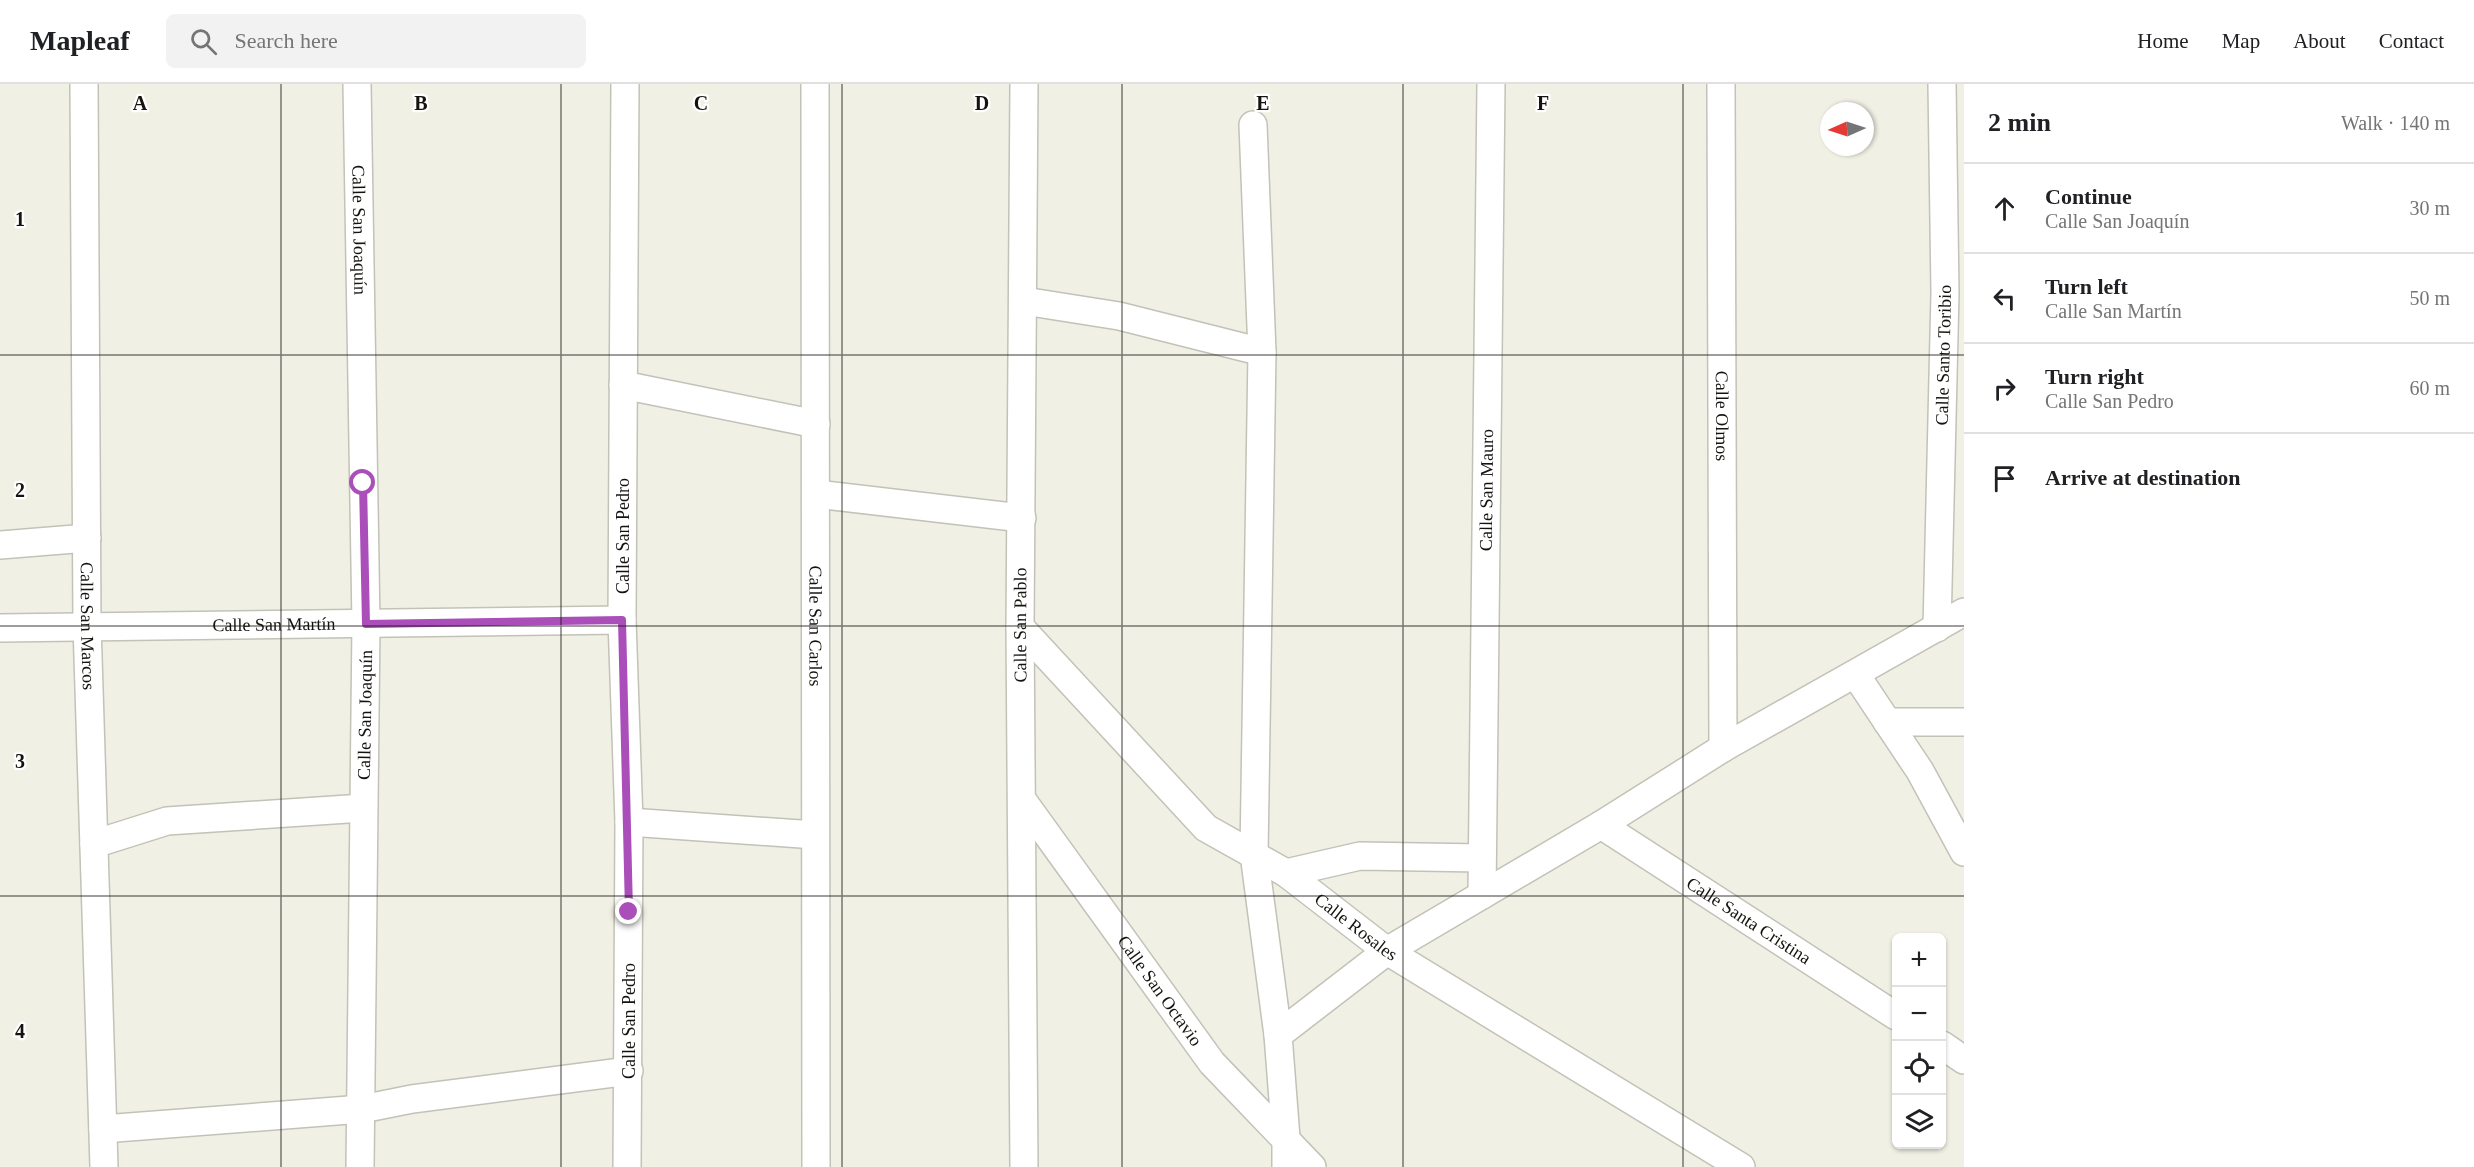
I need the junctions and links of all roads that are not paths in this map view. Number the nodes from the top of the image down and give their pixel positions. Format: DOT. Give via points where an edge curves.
graph roads {
  1 [pos="84,84"];
  2 [pos="357,84"];
  3 [pos="625,84"];
  4 [pos="815,84"];
  5 [pos="1024,84"];
  6 [pos="1491,84"];
  7 [pos="1721,84"];
  8 [pos="1942,84"];
  9 [pos="1253,125"];
  10 [pos="1955,294"];
  11 [pos="1024,301"];
  12 [pos="1262,352"];
  13 [pos="623,385"];
  14 [pos="816,424"];
  15 [pos="816,494"];
  16 [pos="1022,518"];
  17 [pos="87,538"];
  18 [pos="0,545"];
  19 [pos="1964,612"];
  20 [pos="622,620"];
  21 [pos="366,624"];
  22 [pos="87,625"];
  23 [pos="1020,627"];
  24 [pos="0,628"];
  25 [pos="1937,628"];
  26 [pos="1856,675"];
  27 [pos="1887,722"];
  28 [pos="1964,722"];
  29 [pos="1723,748"];
  30 [pos="1023,801"];
  31 [pos="363,808"];
  32 [pos="629,822"];
  33 [pos="1601,825"];
  34 [pos="815,835"];
  35 [pos="94,844"];
  36 [pos="1964,852"];
  37 [pos="1254,854"];
  38 [pos="1481,858"];
  39 [pos="1286,873"];
  40 [pos="1482,895"];
  41 [pos="1387,951"];
  42 [pos="1892,1013"];
  43 [pos="1278,1035"];
  44 [pos="1946,1049"];
  45 [pos="1964,1060"];
  46 [pos="629,1071"];
  47 [pos="362,1109"];
  48 [pos="103,1129"];
  49 [pos="1286,1138"];
  50 [pos="104,1167"];
  51 [pos="360,1167"];
  52 [pos="627,1167"];
  53 [pos="816,1167"];
  54 [pos="1024,1167"];
  55 [pos="1286,1167"];
  56 [pos="1312,1167"];
  57 [pos="1741,1167"];
  1 -- 17 [label="street, Calle San Marcos"];
  2 -- 21 [label="street, Calle San Joaquín"];
  3 -- 13 [label="street, Calle San Pedro"];
  4 -- 14 [label="street, Calle San Carlos"];
  5 -- 11 [label="street, Calle San Pablo"];
  6 -- 38 [label="street, Calle San Mauro"];
  7 -- 29 [label="street, Calle Olmos"];
  8 -- 10 [label="street, Calle Santo Toribio"];
  9 -- 12 [label="street"];
  10 -- 25 [label="street, Calle Santo Toribio"];
  11 -- 12 [label="street" via="1119,316"];
  11 -- 16 [label="street, Calle San Pablo"];
  12 -- 37 [label="street"];
  13 -- 14 [label="street"];
  13 -- 20 [label="street, Calle San Pedro"];
  14 -- 15 [label="street, Calle San Carlos"];
  15 -- 16 [label="street"];
  15 -- 34 [label="street, Calle San Carlos"];
  16 -- 23 [label="street, Calle San Pablo"];
  17 -- 18 [label="street"];
  17 -- 22 [label="street, Calle San Marcos"];
  19 -- 25 [label="street"];
  20 -- 21 [label="street, Calle San Martín"];
  20 -- 32 [label="street, Calle San Pedro"];
  21 -- 22 [label="street, Calle San Martín"];
  21 -- 31 [label="street, Calle San Joaquín"];
  22 -- 24 [label="street, Calle San Martín"];
  22 -- 35 [label="street, Calle San Marcos"];
  23 -- 30 [label="street, Calle San Pablo"];
  23 -- 37 [label="street, Calle Rosales" via="1206,828"];
  25 -- 26 [label="street"];
  26 -- 27 [label="street"];
  26 -- 29 [label="street"];
  27 -- 28 [label="street"];
  27 -- 36 [label="street" via="1920,771"];
  29 -- 33 [label="street"];
  30 -- 49 [label="street, Calle San Octavio" via="1212,1063"];
  30 -- 54 [label="street, Calle San Pablo"];
  31 -- 35 [label="street" via="167,821"];
  31 -- 47 [label="street, Calle San Joaquín"];
  32 -- 34 [label="street"];
  32 -- 46 [label="street, Calle San Pedro"];
  33 -- 40 [label="street"];
  33 -- 42 [label="street, Calle Santa Cristina"];
  34 -- 53 [label="street, Calle San Carlos"];
  35 -- 48 [label="street, Calle San Marcos"];
  37 -- 39 [label="street, Calle Rosales"];
  37 -- 43 [label="street"];
  38 -- 39 [label="street" via="1360,856"];
  38 -- 40 [label="street, Calle San Mauro"];
  39 -- 41 [label="street, Calle Rosales"];
  40 -- 41 [label="street"];
  41 -- 43 [label="street"];
  41 -- 57 [label="street, Calle Rosales"];
  43 -- 49 [label="street"];
  44 -- 45 [label="street"];
  46 -- 47 [label="street"];
  46 -- 52 [label="street, Calle San Pedro"];
  47 -- 48 [label="street"];
  47 -- 51 [label="street, Calle San Joaquín"];
  48 -- 50 [label="street, Calle San Marcos"];
  49 -- 55 [label="street"];
  49 -- 56 [label="street, Calle San Octavio"];
}
